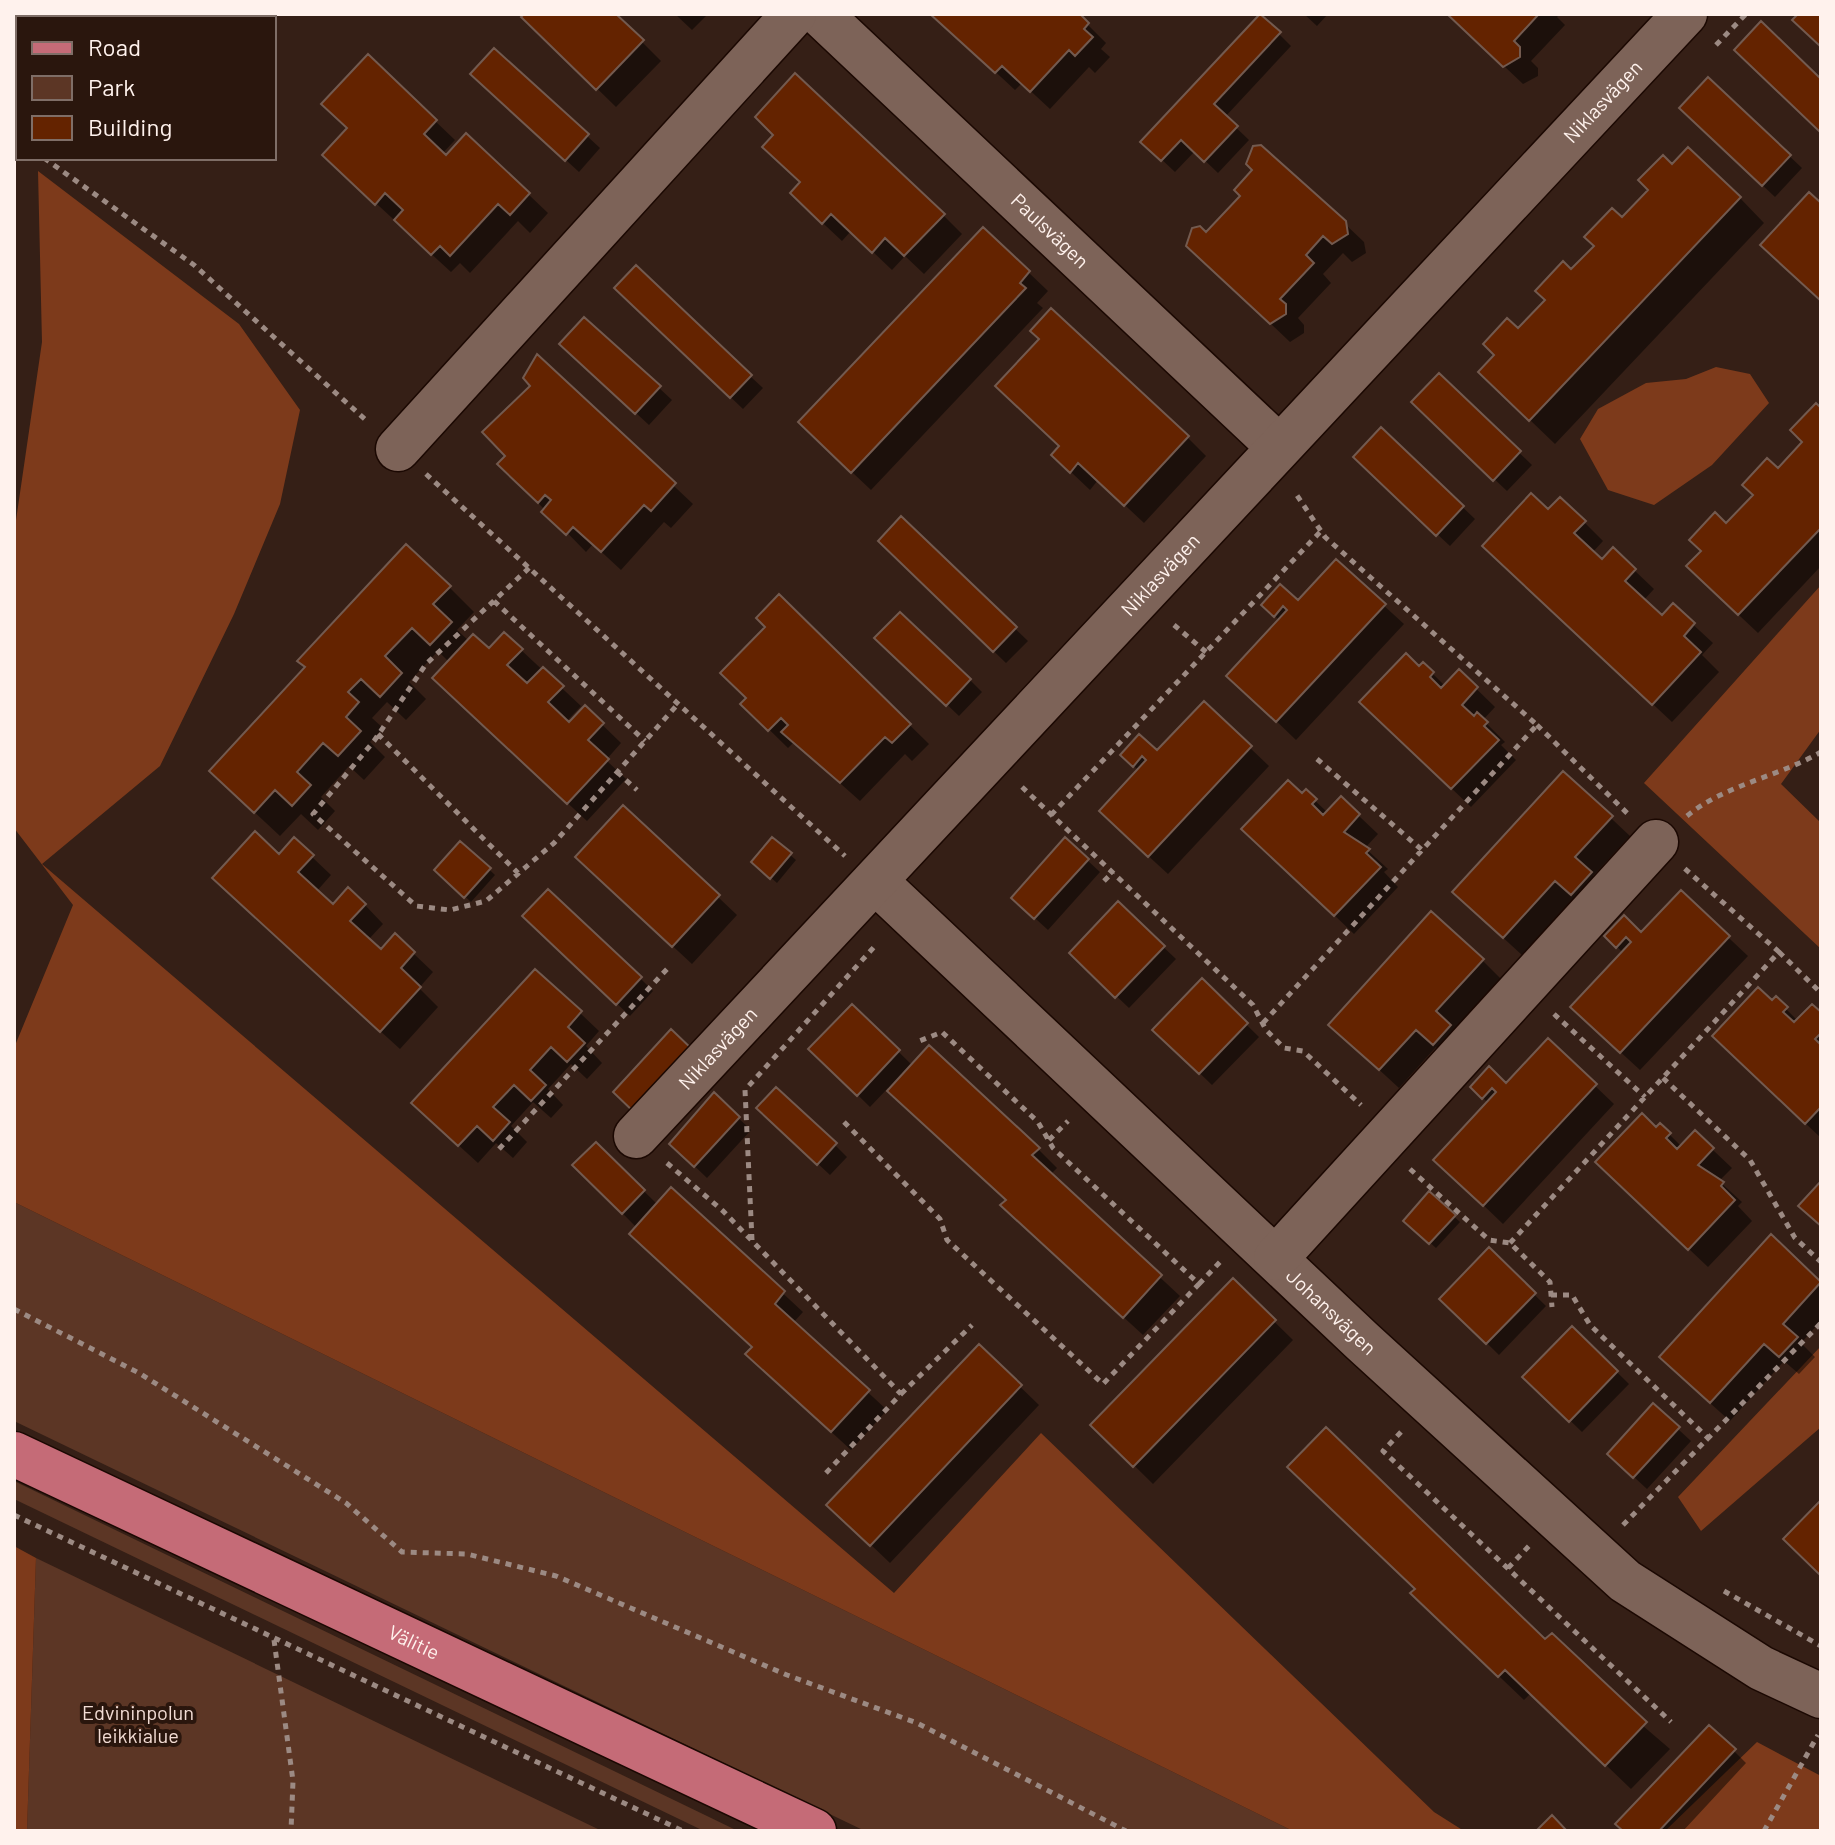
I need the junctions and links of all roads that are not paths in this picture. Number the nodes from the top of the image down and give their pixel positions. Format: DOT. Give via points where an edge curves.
graph roads {
  1 [pos="794,14"];
  2 [pos="820,14"];
  3 [pos="1685,14"];
  4 [pos="1279,447"];
  5 [pos="398,449"];
  6 [pos="1656,842"];
  7 [pos="876,882"];
  8 [pos="636,1136"];
  9 [pos="1276,1258"];
  10 [pos="14,1454"];
  11 [pos="1821,1696"];
  12 [pos="814,1831"];
  1 -- 5 [label="street"];
  2 -- 4 [label="street, Paulsvägen"];
  3 -- 4 [label="street, Niklasvägen"];
  4 -- 7 [label="street, Niklasvägen"];
  6 -- 9 [label="street"];
  7 -- 8 [label="street, Niklasvägen"];
  7 -- 9 [label="street, Johansvägen"];
  9 -- 11 [label="street, Johansvägen" via="1625,1581 1761,1668"];
  10 -- 12 [label="main road, Välitie"];
}
